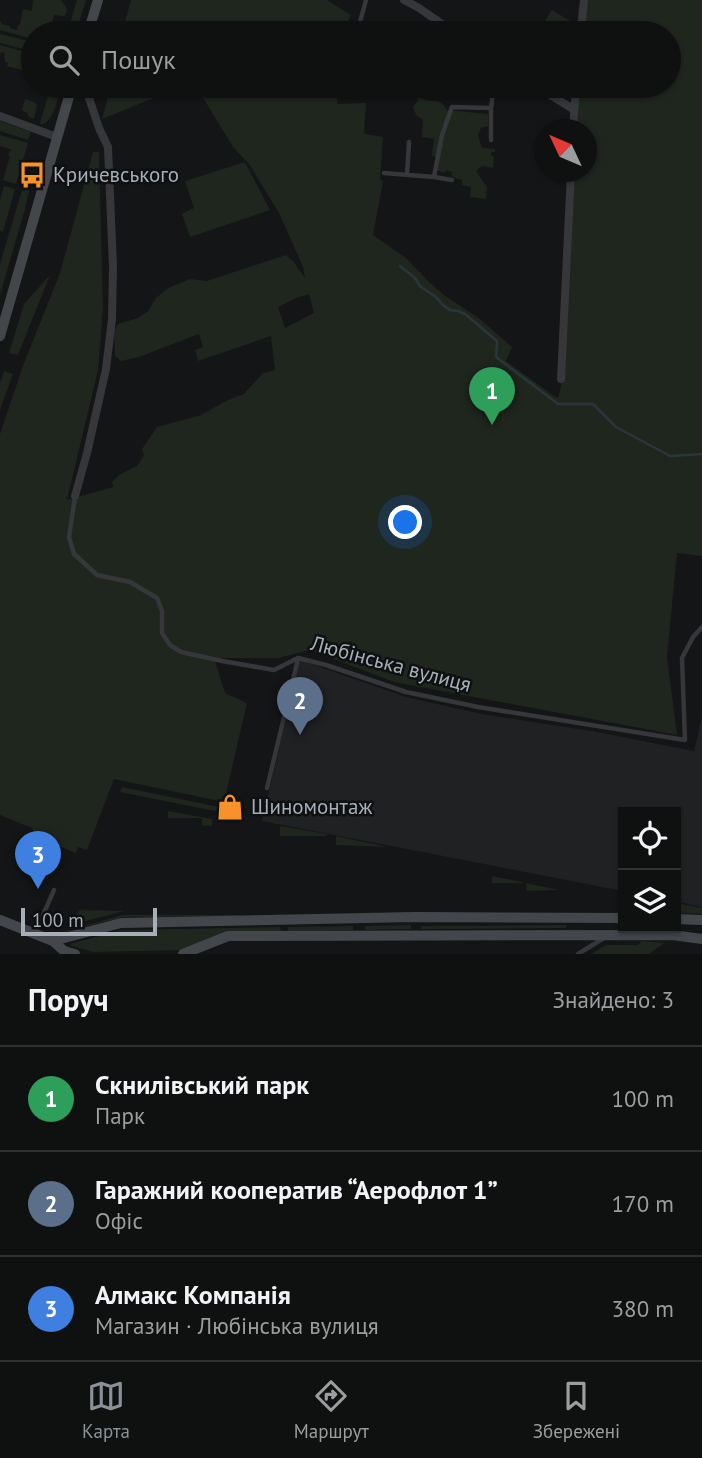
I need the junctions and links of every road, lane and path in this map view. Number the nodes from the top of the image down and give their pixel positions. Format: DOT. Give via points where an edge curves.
graph roads {
  1 [pos="98,0"];
  2 [pos="366,0"];
  3 [pos="404,0"];
  4 [pos="584,0"];
  5 [pos="422,4"];
  6 [pos="92,21"];
  7 [pos="360,21"];
  8 [pos="441,21"];
  9 [pos="582,21"];
  10 [pos="68,98"];
  11 [pos="89,98"];
  12 [pos="492,98"];
  13 [pos="556,98"];
  14 [pos="574,98"];
  15 [pos="491,108"];
  16 [pos="573,108"];
  17 [pos="0,116"];
  18 [pos="573,119"];
  19 [pos="57,137"];
  20 [pos="491,140"];
  21 [pos="409,142"];
  22 [pos="384,173"];
  23 [pos="407,175"];
  24 [pos="434,177"];
  25 [pos="452,180"];
  26 [pos="571,182"];
  27 [pos="4,312"];
  28 [pos="0,336"];
  29 [pos="562,379"];
  30 [pos="75,496"];
  31 [pos="702,627"];
  32 [pos="298,658"];
  33 [pos="267,788"];
  34 [pos="54,890"];
  35 [pos="618,918"];
  36 [pos="681,919"];
  37 [pos="0,920"];
  38 [pos="702,920"];
  39 [pos="35,934"];
  40 [pos="607,936"];
  41 [pos="702,939"];
  42 [pos="52,941"];
  43 [pos="67,953"];
  44 [pos="183,954"];
  45 [pos="578,954"];
  1 -- 6 [label="street"];
  2 -- 7 [label="lane"];
  3 -- 5 [label="street"];
  4 -- 9 [label="street"];
  5 -- 8 [label="street"];
  10 -- 19 [label="street"];
  11 -- 30 [label="street, Любінська вулиця" via="108,147 112,319 106,369"];
  12 -- 15 [label="lane"];
  13 -- 16 [label="street"];
  14 -- 16 [label="street"];
  15 -- 20 [label="lane"];
  15 -- 24 [label="lane" via="453,107"];
  16 -- 18 [label="street"];
  17 -- 19 [label="street"];
  19 -- 27 [label="street"];
  21 -- 23 [label="lane"];
  22 -- 23 [label="lane"];
  23 -- 24 [label="lane"];
  24 -- 25 [label="lane"];
  26 -- 29 [label="street"];
  27 -- 28 [label="street"];
  30 -- 32 [label="lane, Любінська вулиця" via="69,537 74,554 97,575 130,582 158,598 162,633 170,645 222,662 274,670"];
  31 -- 32 [label="lane, Любінська вулиця" via="682,657 685,740 406,692"];
  32 -- 33 [label="lane"];
  34 -- 39 [label="lane"];
  35 -- 42 [label="street" via="121,923"];
  36 -- 38 [label="street"];
  37 -- 39 [label="street"];
  39 -- 42 [label="street"];
  40 -- 41 [label="street"];
  40 -- 44 [label="street" via="228,936"];
  40 -- 45 [label="lane"];
  42 -- 43 [label="street"];
}
